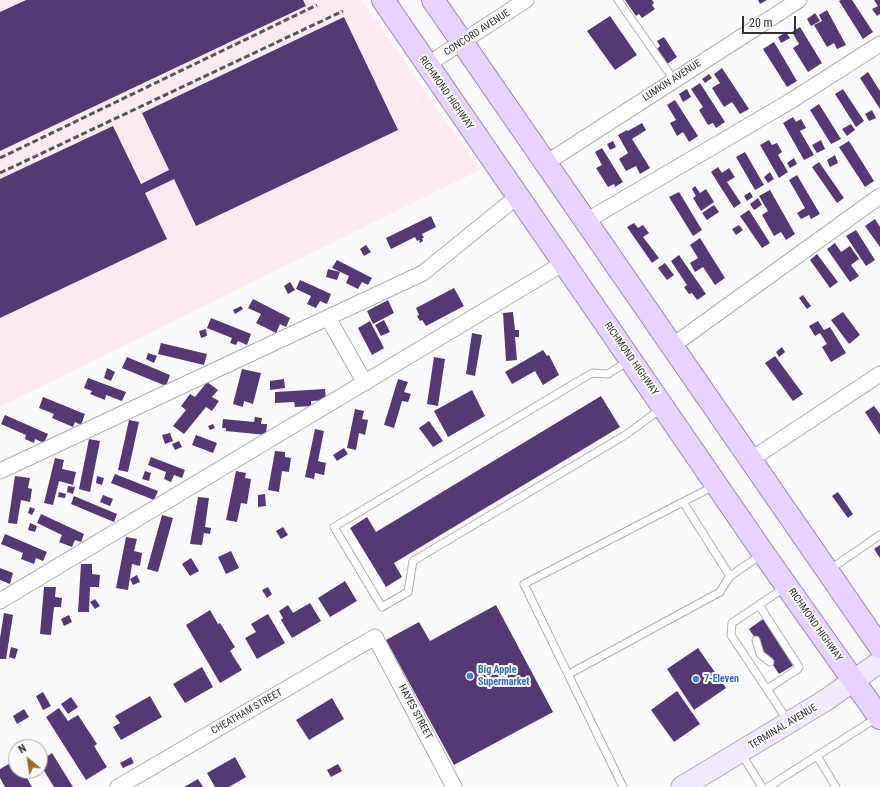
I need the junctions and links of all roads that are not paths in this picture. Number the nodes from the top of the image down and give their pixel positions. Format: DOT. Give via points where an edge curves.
graph roads {
  1 [pos="383,0"];
  2 [pos="433,0"];
  3 [pos="526,0"];
  4 [pos="618,0"];
  5 [pos="799,0"];
  6 [pos="462,42"];
  7 [pos="880,44"];
  8 [pos="428,65"];
  9 [pos="674,80"];
  10 [pos="546,163"];
  11 [pos="518,196"];
  12 [pos="880,196"];
  13 [pos="586,221"];
  14 [pos="564,263"];
  15 [pos="328,318"];
  16 [pos="672,346"];
  17 [pos="631,360"];
  18 [pos="880,374"];
  19 [pos="365,383"];
  20 [pos="664,406"];
  21 [pos="750,460"];
  22 [pos="0,471"];
  23 [pos="717,484"];
  24 [pos="683,502"];
  25 [pos="880,535"];
  26 [pos="764,553"];
  27 [pos="827,571"];
  28 [pos="730,576"];
  29 [pos="788,585"];
  30 [pos="0,601"];
  31 [pos="759,605"];
  32 [pos="771,630"];
  33 [pos="375,637"];
  34 [pos="782,639"];
  35 [pos="756,640"];
  36 [pos="880,647"];
  37 [pos="786,652"];
  38 [pos="760,654"];
  39 [pos="749,662"];
  40 [pos="770,662"];
  41 [pos="880,662"];
  42 [pos="569,674"];
  43 [pos="854,681"];
  44 [pos="767,689"];
  45 [pos="880,717"];
  46 [pos="789,723"];
  47 [pos="740,752"];
  48 [pos="817,756"];
  49 [pos="118,787"];
  50 [pos="454,787"];
  51 [pos="623,787"];
  52 [pos="682,787"];
  53 [pos="762,787"];
  54 [pos="768,787"];
  55 [pos="836,787"];
  1 -- 8 [label="main road, RICHMOND HIGHWAY"];
  2 -- 6 [label="main road"];
  3 -- 6 [label="street, CONCORD AVENUE"];
  4 -- 9 [label="lane"];
  5 -- 9 [label="street, LUMKIN AVENUE"];
  6 -- 8 [label="street, CONCORD AVENUE"];
  6 -- 10 [label="main road"];
  7 -- 13 [label="street" via="789,102"];
  8 -- 11 [label="main road, RICHMOND HIGHWAY"];
  9 -- 10 [label="street, LUMKIN AVENUE"];
  10 -- 13 [label="main road"];
  11 -- 14 [label="main road, RICHMOND HIGHWAY"];
  11 -- 15 [label="street" via="423,273"];
  12 -- 16 [label="street"];
  13 -- 16 [label="main road"];
  14 -- 17 [label="main road, RICHMOND HIGHWAY"];
  14 -- 19 [label="street"];
  15 -- 19 [label="street"];
  15 -- 22 [label="street"];
  16 -- 21 [label="main road"];
  17 -- 20 [label="main road, RICHMOND HIGHWAY"];
  17 -- 20 [label="lane" via="608,374 592,373 334,528 382,607 408,592 413,561 627,434"];
  18 -- 21 [label="street"];
  19 -- 30 [label="street"];
  20 -- 23 [label="main road, RICHMOND HIGHWAY"];
  21 -- 27 [label="main road"];
  23 -- 24 [label="lane"];
  23 -- 26 [label="main road, RICHMOND HIGHWAY"];
  24 -- 28 [label="lane"];
  24 -- 42 [label="lane" via="524,584"];
  25 -- 27 [label="lane"];
  26 -- 28 [label="lane"];
  26 -- 29 [label="main road, RICHMOND HIGHWAY"];
  27 -- 36 [label="main road"];
  28 -- 42 [label="lane" via="720,592"];
  29 -- 31 [label="lane"];
  29 -- 43 [label="main road, RICHMOND HIGHWAY"];
  31 -- 34 [label="lane"];
  31 -- 39 [label="lane" via="732,623 731,635"];
  32 -- 34 [label="lane"];
  33 -- 49 [label="street, CHEATHAM STREET"];
  33 -- 50 [label="street, HAYES STREET"];
  34 -- 37 [label="lane"];
  34 -- 44 [label="lane" via="799,666"];
  35 -- 38 [label="lane"];
  38 -- 39 [label="lane"];
  38 -- 40 [label="lane"];
  39 -- 44 [label="lane"];
  41 -- 43 [label="street, TERMINAL AVENUE"];
  42 -- 51 [label="lane"];
  43 -- 45 [label="main road, RICHMOND HIGHWAY"];
  43 -- 46 [label="street, TERMINAL AVENUE"];
  44 -- 46 [label="lane"];
  45 -- 48 [label="lane"];
  46 -- 47 [label="street, TERMINAL AVENUE"];
  47 -- 52 [label="street, TERMINAL AVENUE"];
  47 -- 53 [label="lane"];
  48 -- 54 [label="lane"];
  48 -- 55 [label="lane"];
}
